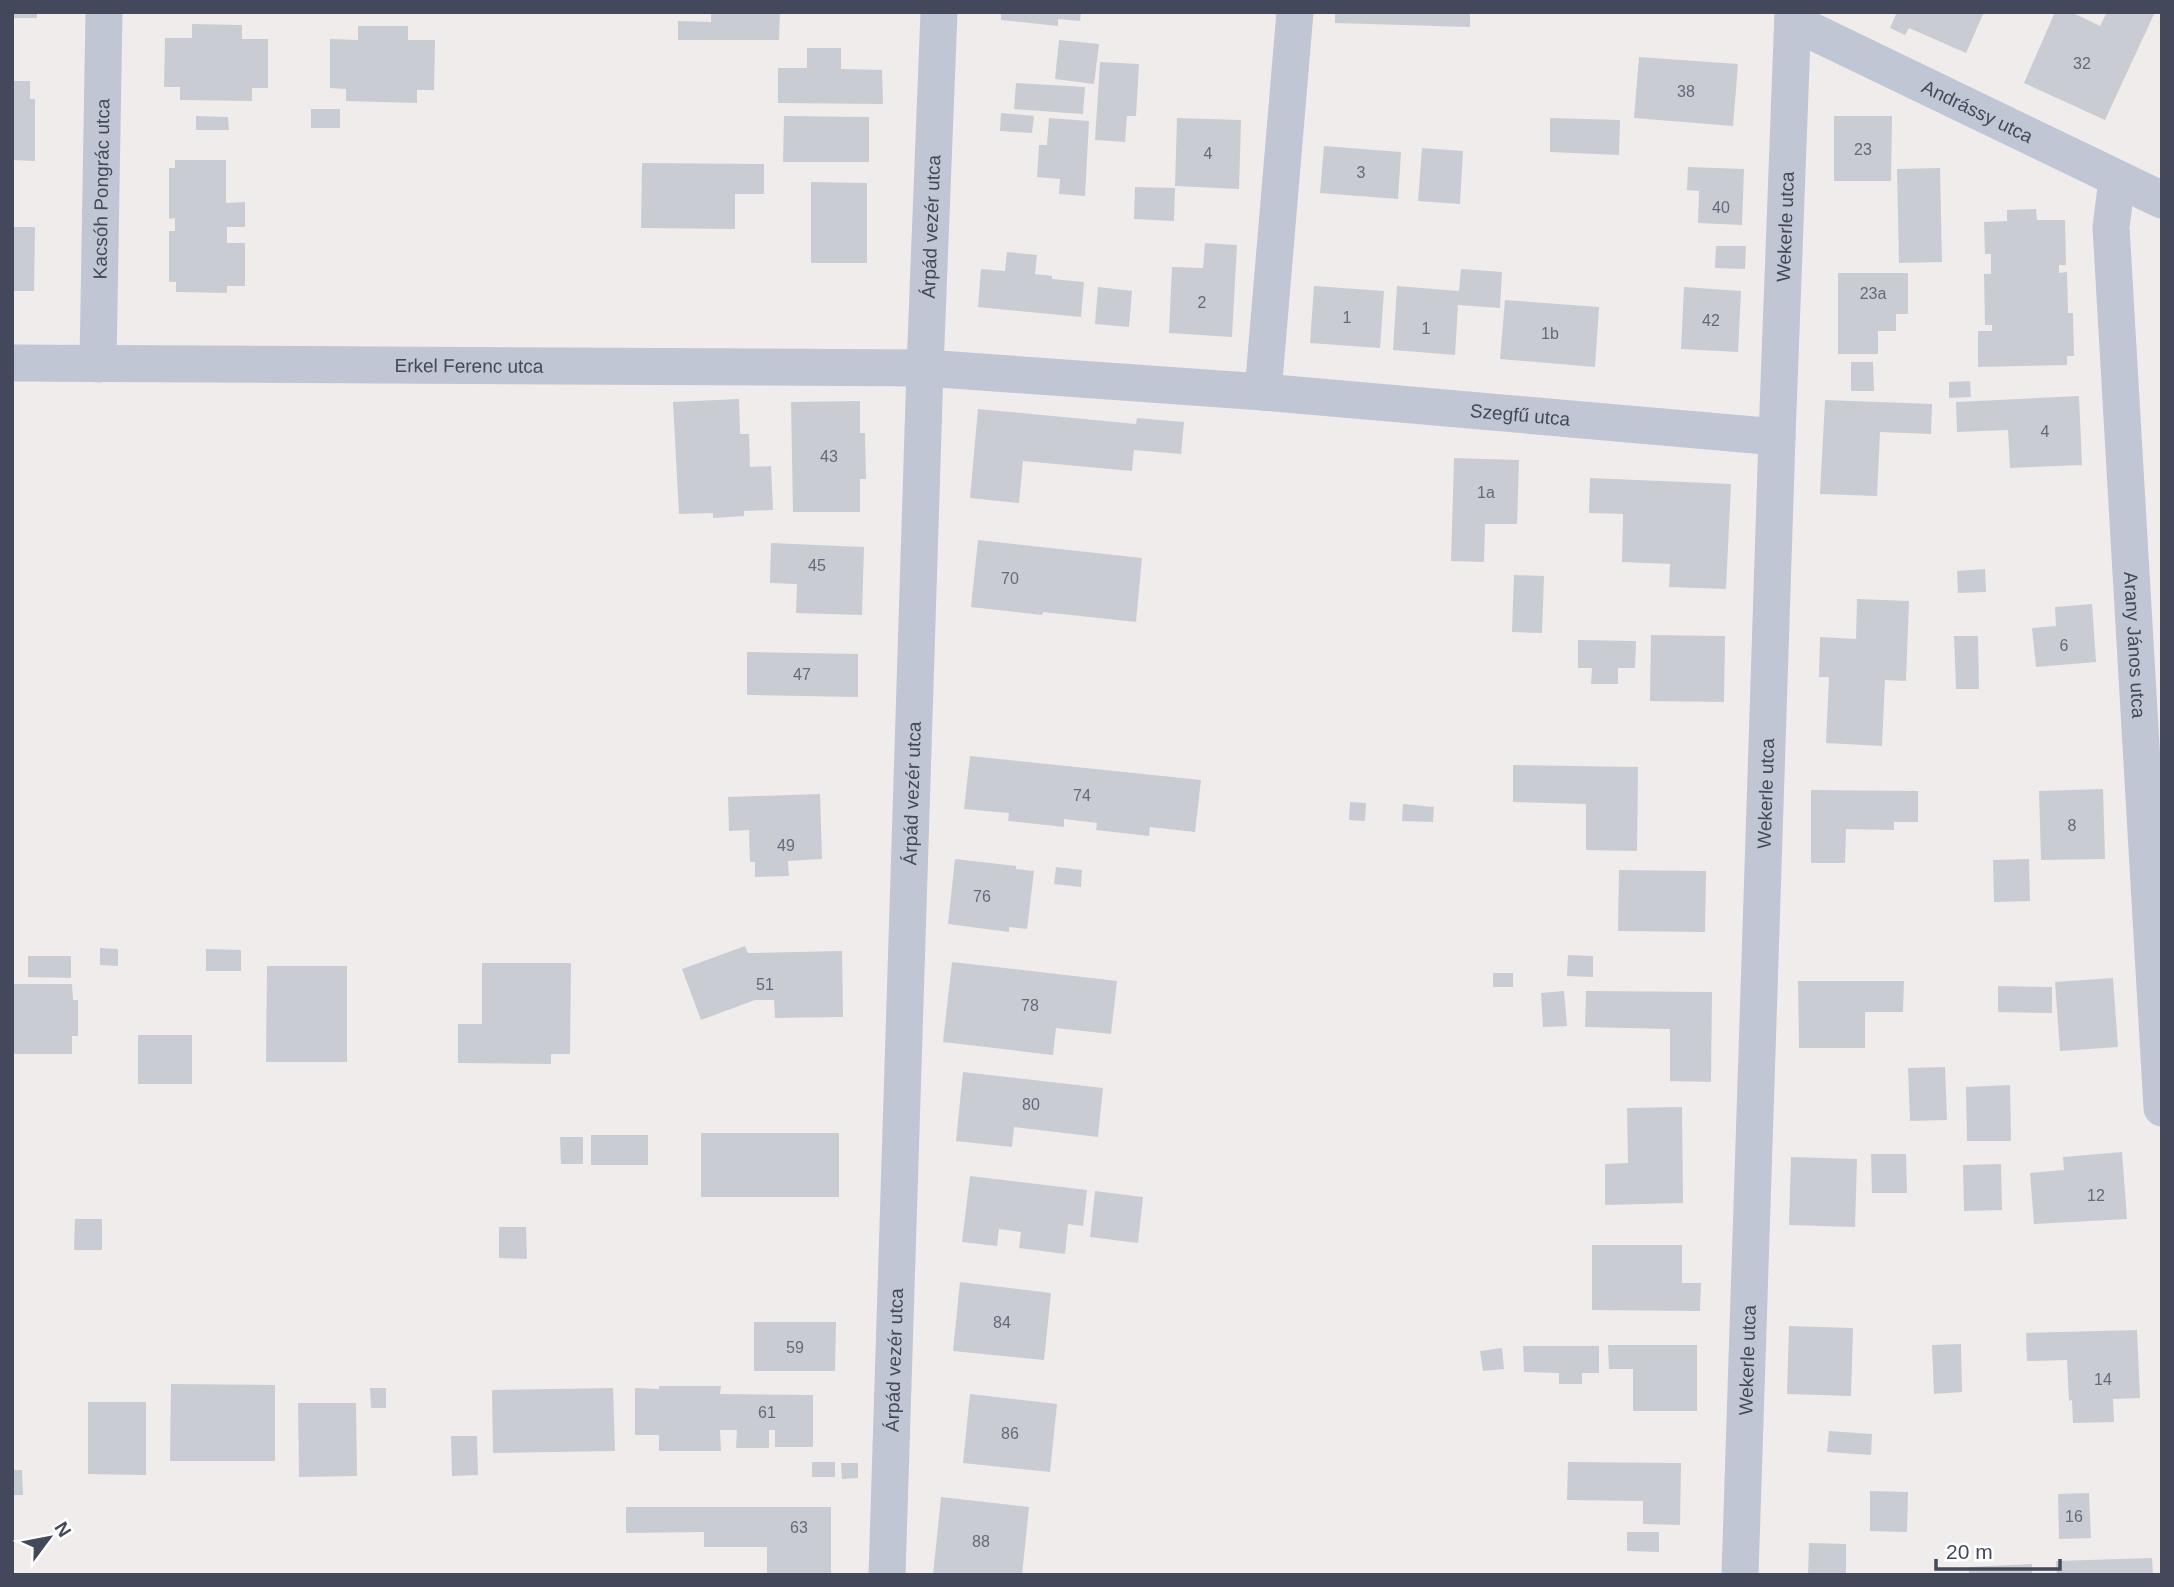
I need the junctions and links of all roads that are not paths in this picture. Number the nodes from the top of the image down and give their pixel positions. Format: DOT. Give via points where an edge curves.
graph roads {
  1 [pos="104,12"];
  2 [pos="939,12"];
  3 [pos="1295,12"];
  4 [pos="1793,17"];
  5 [pos="2117,180"];
  6 [pos="2162,200"];
  7 [pos="12,363"];
  8 [pos="98,365"];
  9 [pos="925,368"];
  10 [pos="1263,392"];
  11 [pos="1777,437"];
  12 [pos="2162,1108"];
  13 [pos="887,1575"];
  14 [pos="1740,1575"];
  1 -- 8 [label="street, Kacsóh Pongrác utca"];
  2 -- 9 [label="street, Árpád vezér utca"];
  3 -- 10 [label="street"];
  4 -- 5 [label="street, Andrássy utca"];
  4 -- 11 [label="street, Wekerle utca"];
  5 -- 6 [label="street, Andrássy utca"];
  5 -- 12 [label="street, Arany János utca" via="2111,227"];
  7 -- 8 [label="street, Erkel Ferenc utca"];
  8 -- 9 [label="street, Erkel Ferenc utca"];
  9 -- 10 [label="street, Szegfű utca"];
  9 -- 13 [label="street, Árpád vezér utca"];
  10 -- 11 [label="street, Szegfű utca"];
  11 -- 14 [label="street, Wekerle utca"];
}
